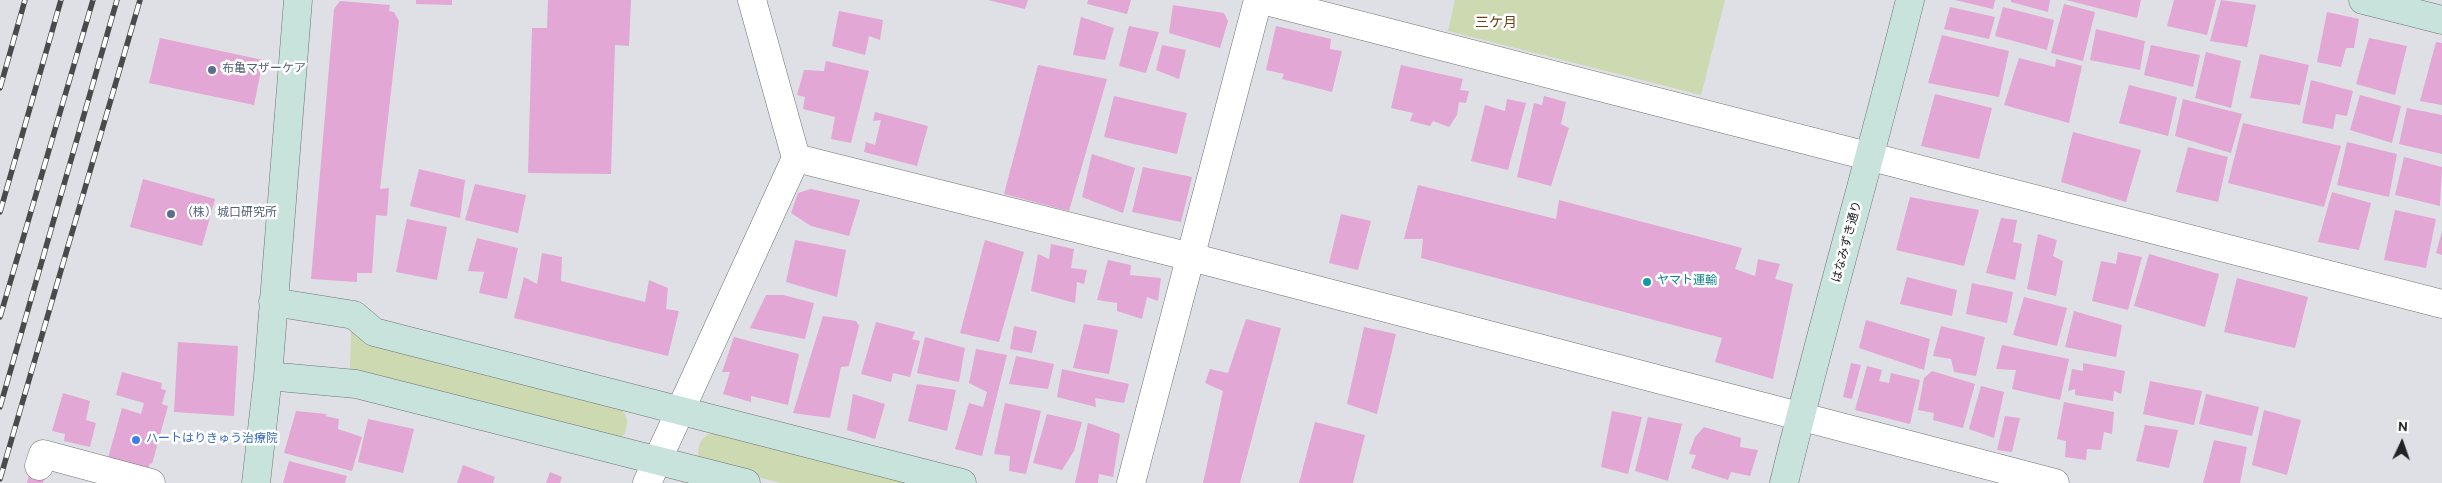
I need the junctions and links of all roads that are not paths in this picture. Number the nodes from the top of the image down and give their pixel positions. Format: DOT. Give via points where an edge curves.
graph roads {
  1 [pos="298,0"];
  2 [pos="752,0"];
  3 [pos="1258,0"];
  4 [pos="1262,0"];
  5 [pos="1910,0"];
  6 [pos="2363,0"];
  7 [pos="2442,20"];
  8 [pos="1871,156"];
  9 [pos="796,158"];
  10 [pos="1191,257"];
  11 [pos="273,302"];
  12 [pos="2442,304"];
  13 [pos="268,376"];
  14 [pos="681,410"];
  15 [pos="1800,416"];
  16 [pos="39,466"];
  17 [pos="652,471"];
  18 [pos="150,483"];
  19 [pos="256,483"];
  20 [pos="746,483"];
  21 [pos="962,483"];
  22 [pos="1131,483"];
  23 [pos="1784,483"];
  24 [pos="2055,483"];
  1 -- 11 [label="street"];
  2 -- 9 [label="street"];
  3 -- 10 [label="street"];
  4 -- 8 [label="street"];
  5 -- 8 [label="street, はなみずき通り"];
  6 -- 7 [label="street"];
  8 -- 12 [label="street"];
  8 -- 15 [label="street, はなみずき通り"];
  9 -- 10 [label="street"];
  9 -- 14 [label="street"];
  10 -- 15 [label="street"];
  10 -- 22 [label="street"];
  11 -- 13 [label="street"];
  11 -- 14 [label="street" via="354,314 374,332"];
  13 -- 17 [label="street" via="356,384"];
  13 -- 19 [label="street"];
  14 -- 17 [label="street"];
  14 -- 21 [label="street"];
  15 -- 23 [label="street, はなみずき通り"];
  15 -- 24 [label="street"];
  16 -- 18 [label="street" via="43,454"];
  17 -- 20 [label="street"];
}
